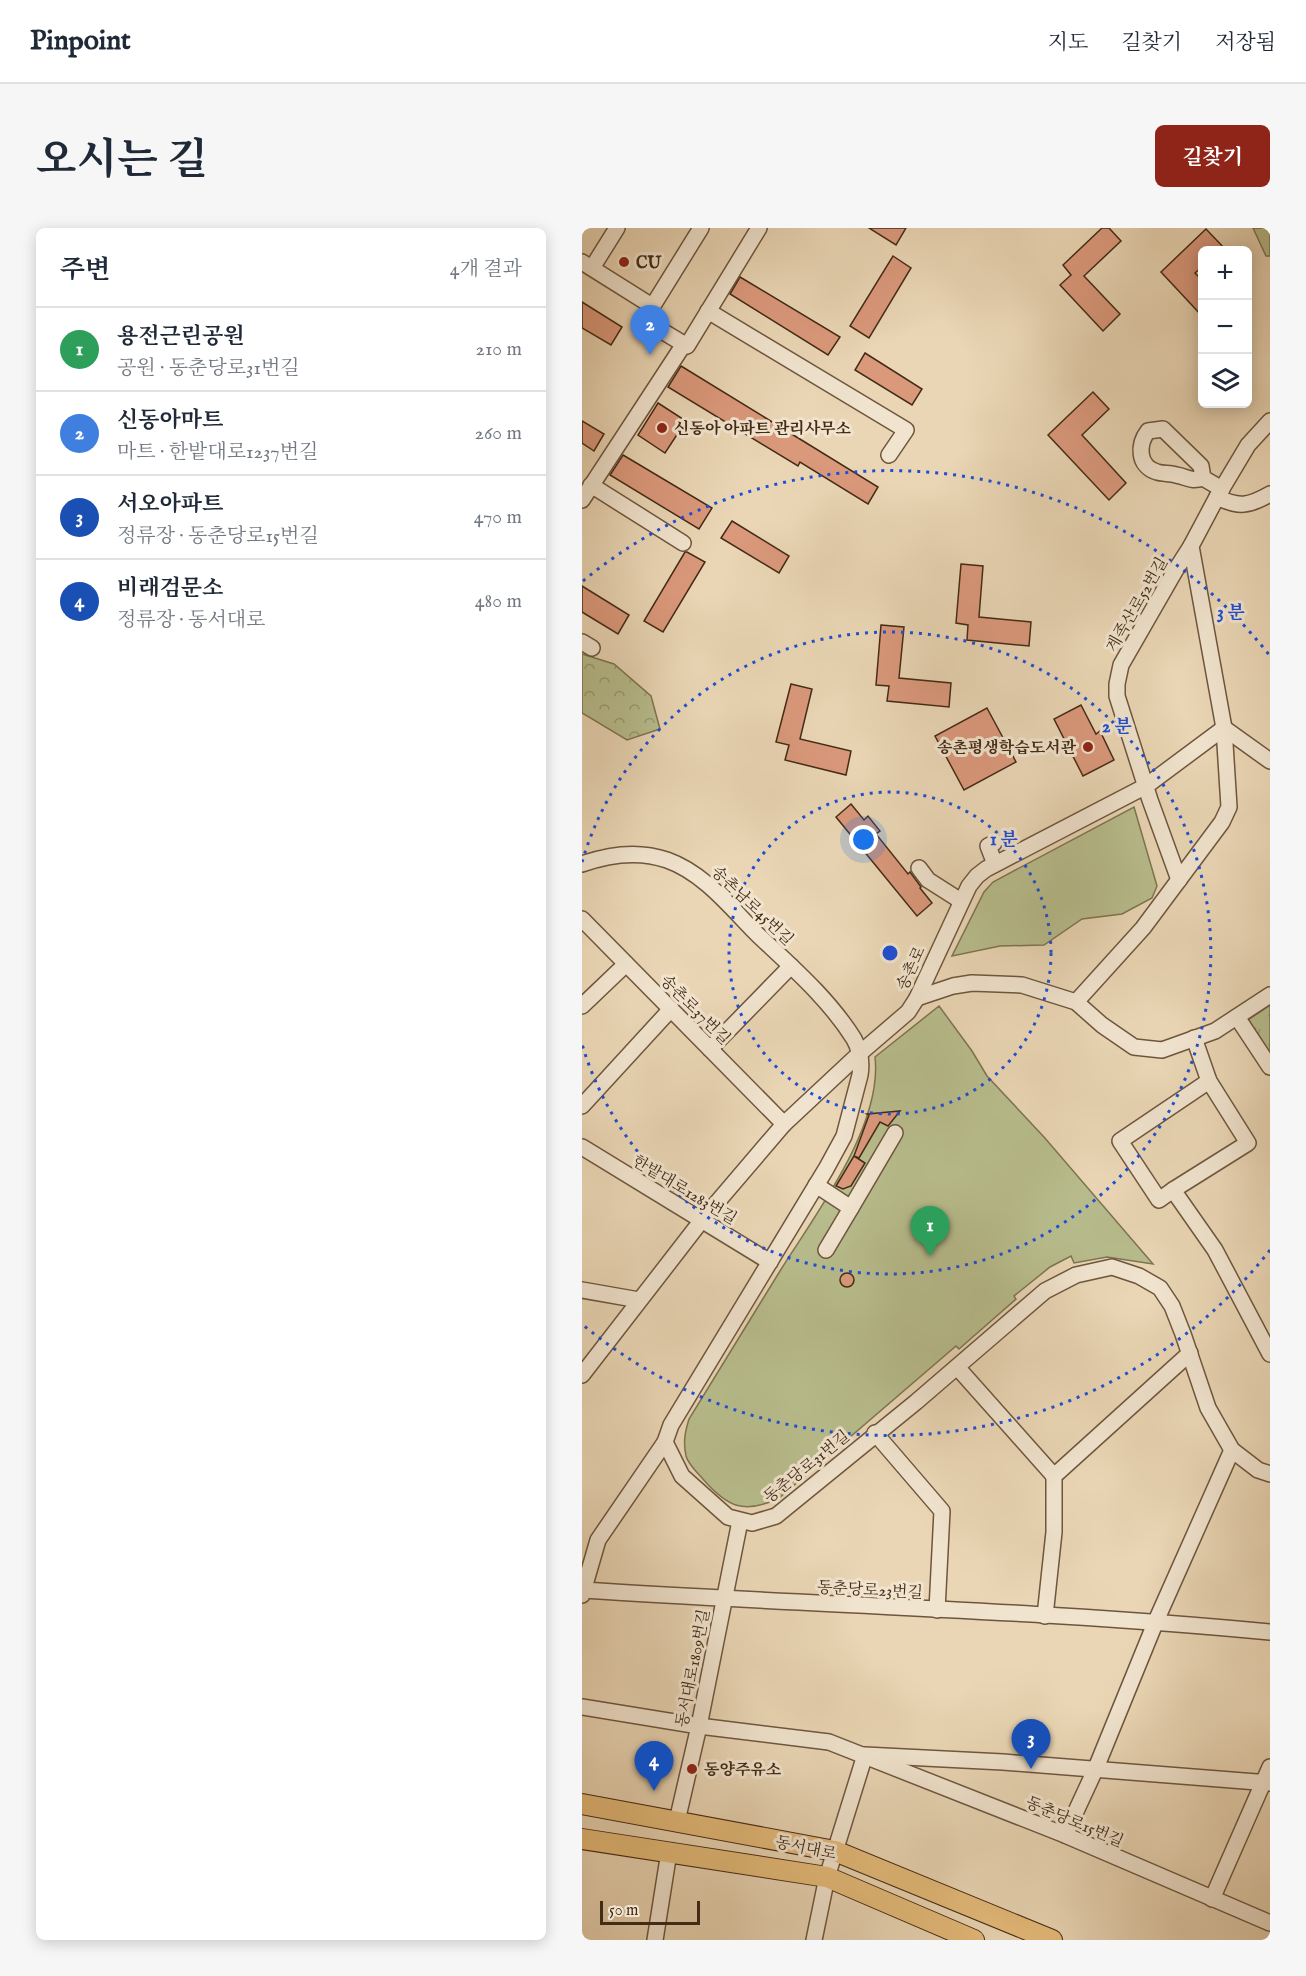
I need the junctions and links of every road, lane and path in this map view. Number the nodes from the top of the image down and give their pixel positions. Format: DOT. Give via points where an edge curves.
graph roads {
  1 [pos="616,228"];
  2 [pos="701,228"];
  3 [pos="759,228"];
  4 [pos="587,265"];
  5 [pos="652,306"];
  6 [pos="708,311"];
  7 [pos="684,344"];
  8 [pos="1270,421"];
  9 [pos="889,455"];
  10 [pos="1203,478"];
  11 [pos="591,485"];
  12 [pos="1219,493"];
  13 [pos="1270,494"];
  14 [pos="582,500"];
  15 [pos="683,543"];
  16 [pos="1191,546"];
  17 [pos="1224,728"];
  18 [pos="1270,760"];
  19 [pos="1146,786"];
  20 [pos="994,843"];
  21 [pos="582,864"];
  22 [pos="995,864"];
  23 [pos="919,868"];
  24 [pos="1179,880"];
  25 [pos="961,901"];
  26 [pos="582,919"];
  27 [pos="626,964"];
  28 [pos="791,966"];
  29 [pos="1270,995"];
  30 [pos="917,998"];
  31 [pos="1076,1002"];
  32 [pos="582,1006"];
  33 [pos="671,1009"];
  34 [pos="1237,1017"];
  35 [pos="1194,1038"];
  36 [pos="710,1049"];
  37 [pos="859,1054"];
  38 [pos="1270,1067"];
  39 [pos="1209,1081"];
  40 [pos="582,1106"];
  41 [pos="784,1124"];
  42 [pos="895,1133"];
  43 [pos="582,1147"];
  44 [pos="816,1185"];
  45 [pos="1173,1190"];
  46 [pos="851,1208"];
  47 [pos="702,1220"];
  48 [pos="826,1250"];
  49 [pos="770,1262"];
  50 [pos="582,1290"];
  51 [pos="639,1300"];
  52 [pos="1190,1353"];
  53 [pos="1270,1354"];
  54 [pos="957,1367"];
  55 [pos="582,1375"];
  56 [pos="875,1433"];
  57 [pos="664,1442"];
  58 [pos="1232,1450"];
  59 [pos="1270,1474"];
  60 [pos="1054,1476"];
  61 [pos="740,1521"];
  62 [pos="582,1590"];
  63 [pos="582,1595"];
  64 [pos="725,1599"];
  65 [pos="937,1610"];
  66 [pos="1045,1616"];
  67 [pos="1156,1621"];
  68 [pos="1270,1632"];
  69 [pos="582,1707"];
  70 [pos="699,1726"];
  71 [pos="865,1755"];
  72 [pos="1270,1767"];
  73 [pos="1096,1768"];
  74 [pos="1267,1782"];
  75 [pos="582,1804"];
  76 [pos="677,1821"];
  77 [pos="1065,1835"];
  78 [pos="582,1839"];
  79 [pos="835,1851"];
  80 [pos="669,1852"];
  81 [pos="827,1877"];
  82 [pos="1212,1899"];
  83 [pos="1270,1923"];
  84 [pos="655,1940"];
  85 [pos="814,1940"];
  86 [pos="974,1940"];
  87 [pos="1052,1940"];
  1 -- 4 [label="street"];
  2 -- 5 [label="street"];
  3 -- 6 [label="street"];
  4 -- 5 [label="street"];
  5 -- 7 [label="street" via="644,320"];
  6 -- 7 [label="street" via="687,346"];
  6 -- 9 [label="street" via="906,430"];
  7 -- 11 [label="street"];
  8 -- 12 [label="street, 계족산로52번길" via="1248,445"];
  10 -- 12 [label="street"];
  11 -- 14 [label="street"];
  11 -- 15 [label="street"];
  12 -- 13 [label="street" via="1232,504 1246,504"];
  12 -- 16 [label="street, 계족산로52번길"];
  16 -- 17 [label="street, 계족산로52번길"];
  16 -- 19 [label="street, 계족산로52번길" via="1121,665 1117,684 1117,696"];
  17 -- 18 [label="street"];
  17 -- 19 [label="street, 송촌로"];
  17 -- 24 [label="street, 계족산로52번길" via="1229,807"];
  19 -- 22 [label="street, 송촌로"];
  19 -- 24 [label="street, 계족산로52번길"];
  20 -- 22 [label="street" via="988,846"];
  21 -- 28 [label="street, 송촌남로45번길" via="603,856 635,853 668,860 700,878"];
  22 -- 25 [label="street, 송촌로" via="977,876"];
  23 -- 25 [label="street" via="928,879"];
  24 -- 31 [label="street, 계족산로52번길" via="1143,928"];
  25 -- 30 [label="street, 송촌로"];
  26 -- 27 [label="street, 송촌로37번길"];
  27 -- 32 [label="street"];
  27 -- 33 [label="street, 송촌로37번길"];
  28 -- 36 [label="street"];
  28 -- 37 [label="street, 송촌남로45번길" via="828,1003 855,1041"];
  29 -- 34 [label="street"];
  30 -- 31 [label="street" via="953,986 990,982 1022,985"];
  30 -- 37 [label="street, 송촌로" via="908,1012"];
  31 -- 35 [label="street" via="1134,1047 1162,1050"];
  33 -- 36 [label="street, 송촌로37번길"];
  33 -- 40 [label="street"];
  34 -- 35 [label="street"];
  34 -- 38 [label="street"];
  35 -- 39 [label="street"];
  36 -- 41 [label="street, 송촌로37번길"];
  37 -- 41 [label="street, 송촌로"];
  37 -- 44 [label="street" via="860,1075 844,1136"];
  39 -- 45 [label="street" via="1248,1143"];
  39 -- 45 [label="street" via="1120,1141 1159,1200"];
  41 -- 47 [label="street, 송촌로"];
  42 -- 46 [label="street"];
  43 -- 47 [label="street, 한밭대로1283번길"];
  44 -- 46 [label="street"];
  44 -- 49 [label="street"];
  45 -- 53 [label="street" via="1215,1250"];
  46 -- 48 [label="street"];
  47 -- 49 [label="street, 한밭대로1283번길"];
  47 -- 51 [label="street, 송촌로"];
  49 -- 57 [label="street"];
  50 -- 51 [label="street"];
  51 -- 55 [label="street, 송촌로"];
  52 -- 54 [label="street, 동춘당로31번길" via="1172,1306 1160,1288 1112,1267 1076,1275 1045,1291"];
  52 -- 58 [label="street, 동춘당로31번길" via="1208,1408"];
  52 -- 60 [label="street"];
  54 -- 56 [label="street, 동춘당로31번길"];
  54 -- 60 [label="street"];
  56 -- 61 [label="street, 동춘당로31번길" via="776,1516 752,1523"];
  56 -- 65 [label="street" via="942,1511"];
  57 -- 61 [label="street" via="682,1476 728,1517"];
  57 -- 62 [label="street" via="598,1540"];
  58 -- 59 [label="street, 동춘당로31번길" via="1258,1470"];
  58 -- 67 [label="street"];
  60 -- 66 [label="street" via="1054,1532"];
  61 -- 64 [label="street, 동서대로1809번길"];
  62 -- 63 [label="street"];
  62 -- 64 [label="street, 동춘당로23번길"];
  64 -- 65 [label="street, 동춘당로23번길"];
  64 -- 70 [label="street, 동서대로1809번길"];
  65 -- 66 [label="street, 동춘당로23번길"];
  66 -- 67 [label="street, 동춘당로23번길"];
  67 -- 68 [label="street, 동춘당로23번길"];
  67 -- 73 [label="street"];
  69 -- 70 [label="street, 동춘당로15번길"];
  70 -- 71 [label="street, 동춘당로15번길" via="830,1742"];
  70 -- 76 [label="street, 동서대로1809번길"];
  71 -- 73 [label="street, 동춘당로15번길"];
  71 -- 77 [label="street, 동춘당로15번길"];
  71 -- 79 [label="street"];
  72 -- 74 [label="street"];
  73 -- 74 [label="street, 동춘당로15번길"];
  73 -- 77 [label="street"];
  74 -- 82 [label="street"];
  75 -- 76 [label="main road, 동서대로"];
  76 -- 79 [label="main road, 동서대로"];
  77 -- 82 [label="street, 동춘당로15번길"];
  78 -- 80 [label="main road, 동서대로"];
  79 -- 81 [label="street"];
  79 -- 87 [label="main road, 동서대로"];
  80 -- 81 [label="main road, 동서대로"];
  80 -- 84 [label="street"];
  81 -- 85 [label="street"];
  81 -- 86 [label="main road, 동서대로"];
  82 -- 83 [label="street, 동춘당로15번길"];
}
